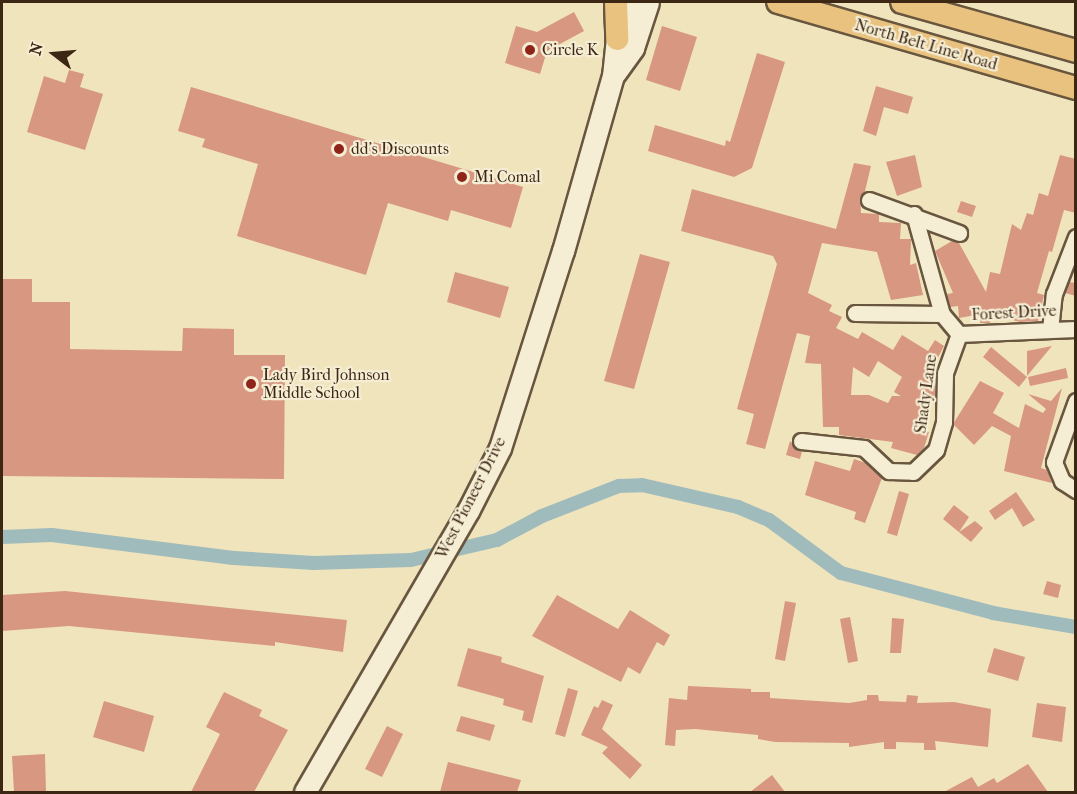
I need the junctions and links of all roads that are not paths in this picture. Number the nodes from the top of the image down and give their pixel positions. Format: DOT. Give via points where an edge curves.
graph roads {
  1 [pos="616,2"];
  2 [pos="628,2"];
  3 [pos="648,2"];
  4 [pos="777,2"];
  5 [pos="902,2"];
  6 [pos="954,16"];
  7 [pos="617,39"];
  8 [pos="940,49"];
  9 [pos="1076,51"];
  10 [pos="613,76"];
  11 [pos="1076,88"];
  12 [pos="869,200"];
  13 [pos="915,214"];
  14 [pos="960,233"];
  15 [pos="1076,237"];
  16 [pos="855,313"];
  17 [pos="942,314"];
  18 [pos="1050,330"];
  19 [pos="1074,332"];
  20 [pos="959,334"];
  21 [pos="1076,400"];
  22 [pos="801,441"];
  23 [pos="1076,490"];
  24 [pos="305,792"];
  1 -- 7 [label="main road"];
  2 -- 7 [label="main road, West Pioneer Drive"];
  3 -- 10 [label="main road, West Pioneer Drive" via="633,48"];
  4 -- 8 [label="main road, North Belt Line Road"];
  5 -- 6 [label="main road"];
  6 -- 8 [label="main road"];
  6 -- 9 [label="main road"];
  7 -- 10 [label="main road, West Pioneer Drive"];
  8 -- 11 [label="main road, North Belt Line Road"];
  10 -- 24 [label="main road, West Pioneer Drive" via="500,448 468,511"];
  12 -- 13 [label="street"];
  13 -- 14 [label="street"];
  13 -- 17 [label="street"];
  15 -- 18 [label="street" via="1054,294"];
  16 -- 17 [label="street"];
  17 -- 20 [label="street, Forest Drive"];
  18 -- 19 [label="street, Forest Drive"];
  18 -- 20 [label="street, Forest Drive"];
  20 -- 22 [label="street, Shady Lane" via="945,373 944,422 936,450 919,468 897,474 864,448"];
  21 -- 23 [label="street" via="1054,462 1062,481"];
}
